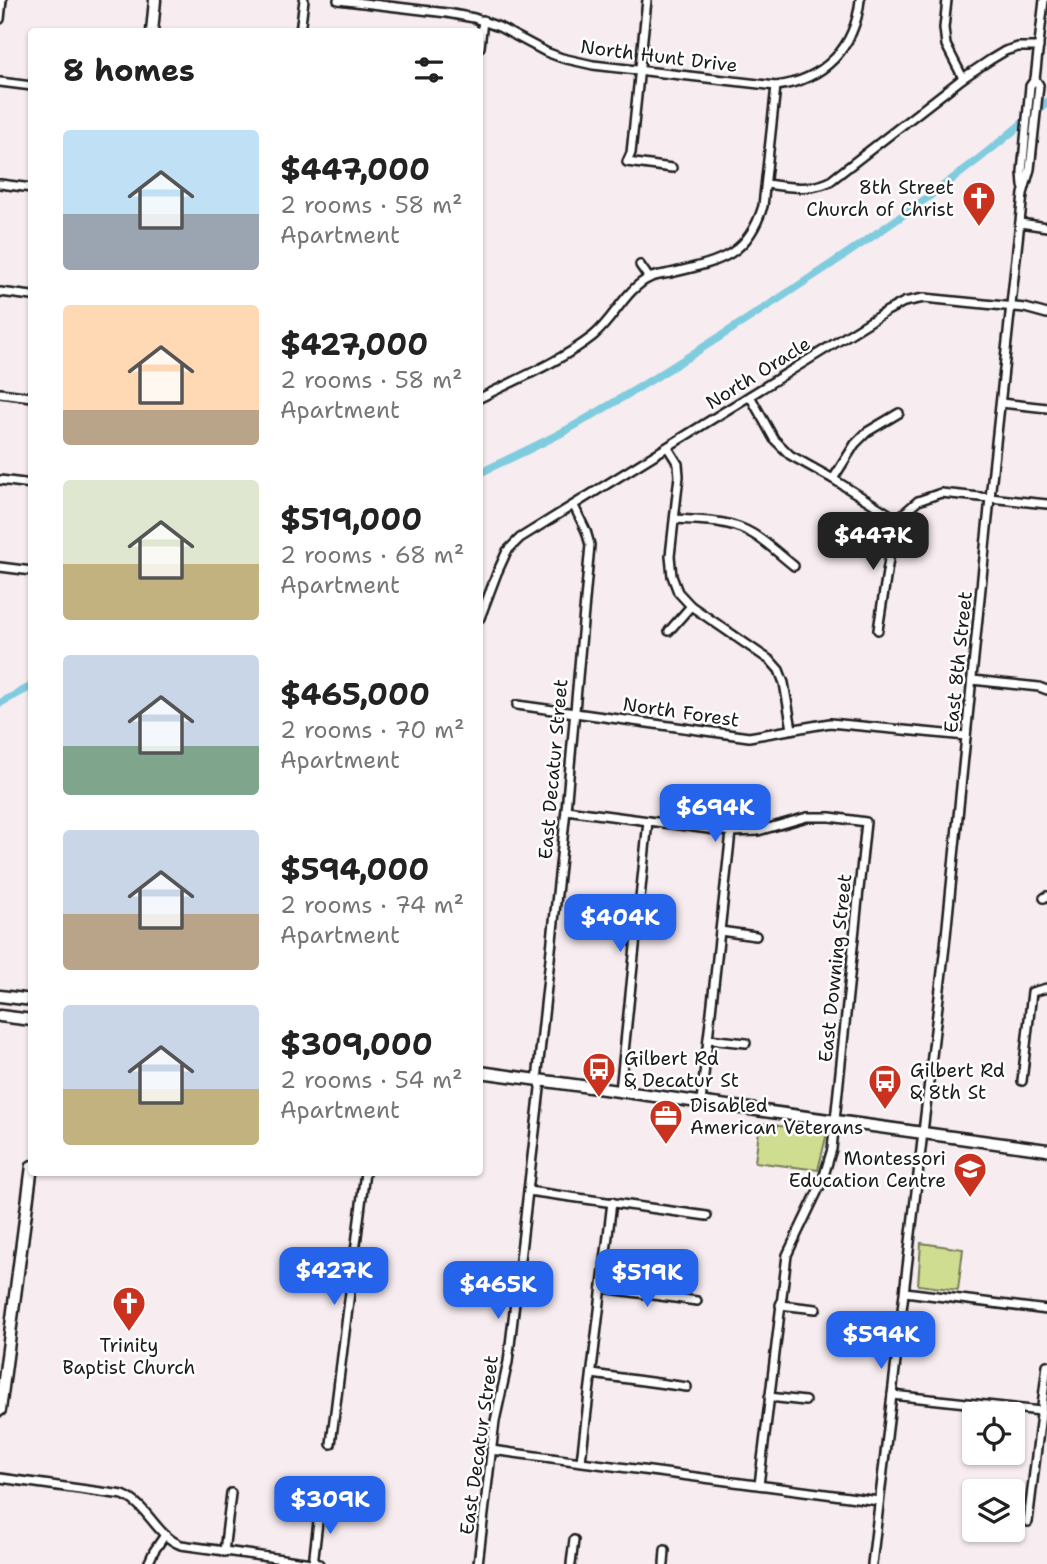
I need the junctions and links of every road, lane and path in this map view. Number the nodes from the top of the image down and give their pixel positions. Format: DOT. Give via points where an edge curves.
graph roads {
  1 [pos="2,0"];
  2 [pos="155,0"];
  3 [pos="304,0"];
  4 [pos="338,0"];
  5 [pos="647,0"];
  6 [pos="860,0"];
  7 [pos="947,0"];
  8 [pos="1044,0"];
  9 [pos="0,19"];
  10 [pos="483,20"];
  11 [pos="152,28"];
  12 [pos="300,28"];
  13 [pos="482,28"];
  14 [pos="1039,47"];
  15 [pos="640,71"];
  16 [pos="963,78"];
  17 [pos="1035,79"];
  18 [pos="0,82"];
  19 [pos="28,86"];
  20 [pos="776,86"];
  21 [pos="672,168"];
  22 [pos="0,184"];
  23 [pos="766,184"];
  24 [pos="28,188"];
  25 [pos="1023,194"];
  26 [pos="1020,223"];
  27 [pos="1047,227"];
  28 [pos="640,265"];
  29 [pos="649,278"];
  30 [pos="0,292"];
  31 [pos="28,296"];
  32 [pos="1012,307"];
  33 [pos="1047,314"];
  34 [pos="0,393"];
  35 [pos="28,396"];
  36 [pos="483,396"];
  37 [pos="750,396"];
  38 [pos="1001,403"];
  39 [pos="1047,408"];
  40 [pos="899,413"];
  41 [pos="668,448"];
  42 [pos="833,479"];
  43 [pos="0,480"];
  44 [pos="28,484"];
  45 [pos="990,498"];
  46 [pos="1047,504"];
  47 [pos="574,506"];
  48 [pos="675,519"];
  49 [pos="897,519"];
  50 [pos="794,566"];
  51 [pos="0,567"];
  52 [pos="28,570"];
  53 [pos="691,606"];
  54 [pos="483,610"];
  55 [pos="878,630"];
  56 [pos="669,631"];
  57 [pos="972,680"];
  58 [pos="1047,690"];
  59 [pos="517,705"];
  60 [pos="574,712"];
  61 [pos="792,729"];
  62 [pos="966,736"];
  63 [pos="566,810"];
  64 [pos="648,821"];
  65 [pos="731,832"];
  66 [pos="720,931"];
  67 [pos="756,936"];
  68 [pos="1047,988"];
  69 [pos="0,996"];
  70 [pos="28,1000"];
  71 [pos="0,1016"];
  72 [pos="28,1020"];
  73 [pos="708,1039"];
  74 [pos="746,1043"];
  75 [pos="483,1072"];
  76 [pos="539,1080"];
  77 [pos="1021,1081"];
  78 [pos="620,1091"];
  79 [pos="702,1102"];
  80 [pos="836,1121"];
  81 [pos="924,1133"];
  82 [pos="1047,1150"];
  83 [pos="31,1176"];
  84 [pos="364,1176"];
  85 [pos="528,1191"];
  86 [pos="612,1202"];
  87 [pos="707,1216"];
  88 [pos="602,1288"];
  89 [pos="905,1292"];
  90 [pos="697,1301"];
  91 [pos="780,1305"];
  92 [pos="816,1309"];
  93 [pos="1047,1310"];
  94 [pos="1047,1365"];
  95 [pos="592,1374"];
  96 [pos="687,1387"];
  97 [pos="892,1395"];
  98 [pos="769,1397"];
  99 [pos="805,1401"];
  100 [pos="0,1410"];
  101 [pos="1041,1411"];
  102 [pos="331,1444"];
  103 [pos="491,1450"];
  104 [pos="581,1461"];
  105 [pos="0,1478"];
  106 [pos="759,1485"];
  107 [pos="137,1491"];
  108 [pos="231,1493"];
  109 [pos="131,1499"];
  110 [pos="879,1501"];
  111 [pos="320,1504"];
  112 [pos="1028,1522"];
  113 [pos="165,1535"];
  114 [pos="574,1540"];
  115 [pos="665,1550"];
  116 [pos="224,1552"];
  117 [pos="148,1564"];
  118 [pos="313,1564"];
  119 [pos="319,1564"];
  120 [pos="478,1564"];
  121 [pos="571,1564"];
  122 [pos="664,1564"];
  123 [pos="872,1564"];
  1 -- 9 [label="street"];
  2 -- 11 [label="main road"];
  3 -- 12 [label="street"];
  4 -- 10 [label="street, North Hunt Drive"];
  5 -- 15 [label="street"];
  6 -- 20 [label="street" via="852,30 835,59 812,76"];
  7 -- 16 [label="street" via="946,45"];
  8 -- 14 [label="street, East 8th Street"];
  10 -- 13 [label="street"];
  10 -- 15 [label="street, North Hunt Drive" via="562,58"];
  14 -- 16 [label="street" via="1005,51"];
  14 -- 17 [label="street, East 8th Street"];
  15 -- 20 [label="street, North Hunt Drive"];
  15 -- 21 [label="street" via="627,162"];
  16 -- 23 [label="street" via="829,182 803,189"];
  17 -- 25 [label="street, East 8th Street" via="1030,86"];
  17 -- 25 [label="street, East 8th Street" via="1039,85"];
  18 -- 19 [label="street"];
  20 -- 23 [label="street"];
  22 -- 24 [label="street"];
  23 -- 29 [label="street" via="759,221 738,249 725,258"];
  25 -- 26 [label="street, East 8th Street"];
  26 -- 27 [label="street"];
  26 -- 32 [label="street, East 8th Street"];
  28 -- 29 [label="street"];
  29 -- 36 [label="street" via="593,337"];
  30 -- 31 [label="street"];
  32 -- 33 [label="street, North Oracle"];
  32 -- 37 [label="street, North Oracle" via="924,298 904,302"];
  32 -- 38 [label="street, East 8th Street"];
  34 -- 35 [label="street"];
  37 -- 41 [label="street, North Oracle"];
  37 -- 42 [label="street" via="774,439 790,455"];
  38 -- 39 [label="street"];
  38 -- 45 [label="street, East 8th Street"];
  40 -- 42 [label="street" via="867,432"];
  41 -- 47 [label="street, North Oracle"];
  41 -- 48 [label="street" via="678,464"];
  42 -- 49 [label="street"];
  43 -- 44 [label="street"];
  45 -- 46 [label="street"];
  45 -- 49 [label="street" via="941,493 918,501"];
  45 -- 57 [label="street, East 8th Street"];
  47 -- 54 [label="street, North Oracle" via="520,538 507,551"];
  47 -- 60 [label="street, East Decatur Street" via="590,545"];
  48 -- 50 [label="street" via="737,526"];
  48 -- 53 [label="street" via="672,576"];
  49 -- 55 [label="street"];
  51 -- 52 [label="street"];
  53 -- 56 [label="street"];
  53 -- 61 [label="street" via="779,670"];
  57 -- 58 [label="street"];
  57 -- 62 [label="street, East 8th Street"];
  59 -- 60 [label="street, North Forest"];
  60 -- 61 [label="street, North Forest" via="749,737"];
  60 -- 63 [label="street, East Decatur Street"];
  61 -- 62 [label="street, North Forest" via="830,723"];
  62 -- 81 [label="street, East 8th Street"];
  63 -- 64 [label="street"];
  63 -- 76 [label="street, East Decatur Street"];
  64 -- 65 [label="street"];
  64 -- 78 [label="street"];
  65 -- 66 [label="street"];
  65 -- 80 [label="street, East Downing Street" via="758,831 807,817 866,822"];
  66 -- 67 [label="street"];
  66 -- 73 [label="street"];
  68 -- 77 [label="street" via="1032,992"];
  69 -- 70 [label="main road"];
  71 -- 72 [label="main road"];
  73 -- 74 [label="street"];
  73 -- 79 [label="street"];
  75 -- 76 [label="main road"];
  76 -- 78 [label="main road"];
  76 -- 85 [label="street, East Decatur Street"];
  78 -- 79 [label="main road"];
  79 -- 80 [label="main road"];
  80 -- 81 [label="main road"];
  80 -- 91 [label="street, East Downing Street" via="825,1174 788,1249"];
  81 -- 82 [label="main road"];
  81 -- 89 [label="street, East 8th Street"];
  83 -- 100 [label="main road"];
  84 -- 102 [label="street"];
  85 -- 86 [label="street"];
  85 -- 103 [label="street, East Decatur Street" via="508,1362"];
  86 -- 87 [label="street"];
  86 -- 88 [label="street"];
  88 -- 90 [label="street"];
  88 -- 95 [label="street"];
  89 -- 93 [label="street"];
  89 -- 97 [label="street, East 8th Street"];
  91 -- 92 [label="street"];
  91 -- 98 [label="street, East Downing Street"];
  94 -- 101 [label="street"];
  95 -- 96 [label="street"];
  95 -- 104 [label="street"];
  97 -- 101 [label="street"];
  97 -- 110 [label="street, East 8th Street"];
  98 -- 99 [label="street"];
  98 -- 106 [label="street, East Downing Street"];
  101 -- 112 [label="street"];
  103 -- 104 [label="street"];
  103 -- 120 [label="street, East Decatur Street"];
  104 -- 106 [label="street"];
  105 -- 109 [label="street" via="112,1492"];
  106 -- 110 [label="street"];
  107 -- 109 [label="street"];
  108 -- 116 [label="street"];
  109 -- 113 [label="street"];
  110 -- 123 [label="street, East 8th Street"];
  111 -- 118 [label="street"];
  113 -- 116 [label="street" via="181,1545"];
  113 -- 117 [label="street"];
  114 -- 121 [label="street"];
  115 -- 122 [label="street"];
  116 -- 118 [label="street"];
  118 -- 119 [label="street"];
}
